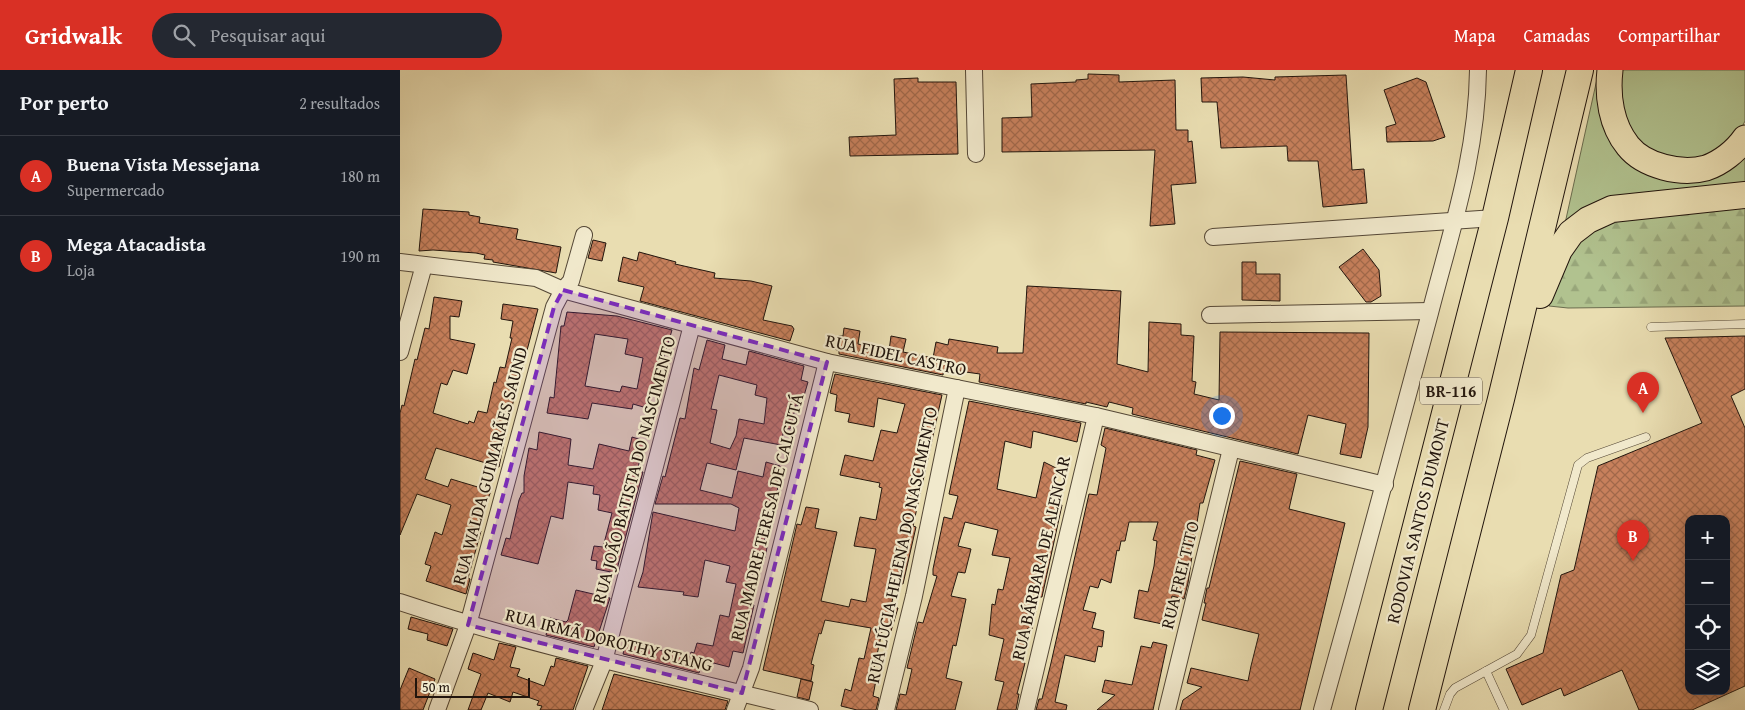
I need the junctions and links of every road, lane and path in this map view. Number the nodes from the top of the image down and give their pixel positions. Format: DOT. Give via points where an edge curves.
graph roads {
  1 [pos="974,70"];
  2 [pos="1478,70"];
  3 [pos="1529,70"];
  4 [pos="1580,70"];
  5 [pos="1610,70"];
  6 [pos="1745,138"];
  7 [pos="976,154"];
  8 [pos="1745,195"];
  9 [pos="1495,218"];
  10 [pos="1456,220"];
  11 [pos="584,235"];
  12 [pos="1213,237"];
  13 [pos="400,262"];
  14 [pos="424,265"];
  15 [pos="563,290"];
  16 [pos="1430,311"];
  17 [pos="1210,315"];
  18 [pos="692,324"];
  19 [pos="1745,324"];
  20 [pos="1651,327"];
  21 [pos="400,352"];
  22 [pos="827,362"];
  23 [pos="957,388"];
  24 [pos="1501,399"];
  25 [pos="1096,416"];
  26 [pos="1646,436"];
  27 [pos="1231,449"];
  28 [pos="1385,485"];
  29 [pos="400,602"];
  30 [pos="468,625"];
  31 [pos="604,661"];
  32 [pos="1486,671"];
  33 [pos="742,693"];
  34 [pos="437,710"];
  35 [pos="584,710"];
  36 [pos="735,710"];
  37 [pos="810,710"];
  38 [pos="886,710"];
  39 [pos="1026,710"];
  40 [pos="1167,710"];
  41 [pos="1322,710"];
  42 [pos="1369,710"];
  43 [pos="1422,710"];
  44 [pos="1444,710"];
  45 [pos="1504,710"];
  1 -- 7 [label="street"];
  2 -- 10 [label="street" via="1473,146"];
  3 -- 9 [label="highway, RODOVIA SANTOS DUMONT / BR-116"];
  4 -- 24 [label="highway, BR-116"];
  5 -- 6 [label="main road" via="1610,106 1618,130 1629,148 1650,163 1675,169 1706,168 1725,158"];
  8 -- 24 [label="highway" via="1612,209 1588,220 1571,233 1550,270"];
  9 -- 10 [label="street"];
  9 -- 42 [label="highway, RODOVIA SANTOS DUMONT / BR-116"];
  10 -- 12 [label="street"];
  10 -- 16 [label="street"];
  11 -- 15 [label="street, RUA WALDA GUIMARÃES SAUND" via="571,281"];
  13 -- 14 [label="street, RUA FIDEL CASTRO"];
  14 -- 15 [label="street, RUA FIDEL CASTRO" via="536,278"];
  14 -- 21 [label="street"];
  15 -- 18 [label="street, RUA FIDEL CASTRO"];
  15 -- 30 [label="street, RUA WALDA GUIMARÃES SAUND" via="554,307"];
  16 -- 17 [label="street"];
  16 -- 28 [label="street"];
  18 -- 22 [label="street, RUA FIDEL CASTRO"];
  18 -- 31 [label="street, RUA JOÃO BATISTA DO NASCIMENTO"];
  19 -- 20 [label="lane"];
  22 -- 23 [label="street, RUA FIDEL CASTRO"];
  22 -- 33 [label="street, RUA MADRE TERESA DE CALCUTÁ"];
  23 -- 25 [label="street, RUA FIDEL CASTRO"];
  23 -- 38 [label="street, RUA LÚCIA HELENA DO NASCIMENTO" via="914,596"];
  24 -- 43 [label="highway, BR-116"];
  25 -- 27 [label="street, RUA FIDEL CASTRO"];
  25 -- 39 [label="street, RUA BÁRBARA DE ALENCAR"];
  26 -- 32 [label="lane" via="1586,458 1578,465 1531,635 1516,654"];
  27 -- 28 [label="street, RUA FIDEL CASTRO"];
  27 -- 40 [label="street, RUA FREI TITO"];
  28 -- 41 [label="street"];
  29 -- 30 [label="street, RUA IRMÃ DOROTHY STANG"];
  30 -- 31 [label="street, RUA IRMÃ DOROTHY STANG"];
  30 -- 34 [label="street, RUA WALDA GUIMARÃES SAUND"];
  31 -- 33 [label="street, RUA IRMÃ DOROTHY STANG"];
  31 -- 35 [label="street, RUA JOÃO BATISTA DO NASCIMENTO"];
  32 -- 44 [label="lane" via="1455,688"];
  32 -- 45 [label="lane"];
  33 -- 36 [label="street, RUA MADRE TERESA DE CALCUTÁ"];
  33 -- 37 [label="street, RUA IRMÃ DOROTHY STANG"];
}
